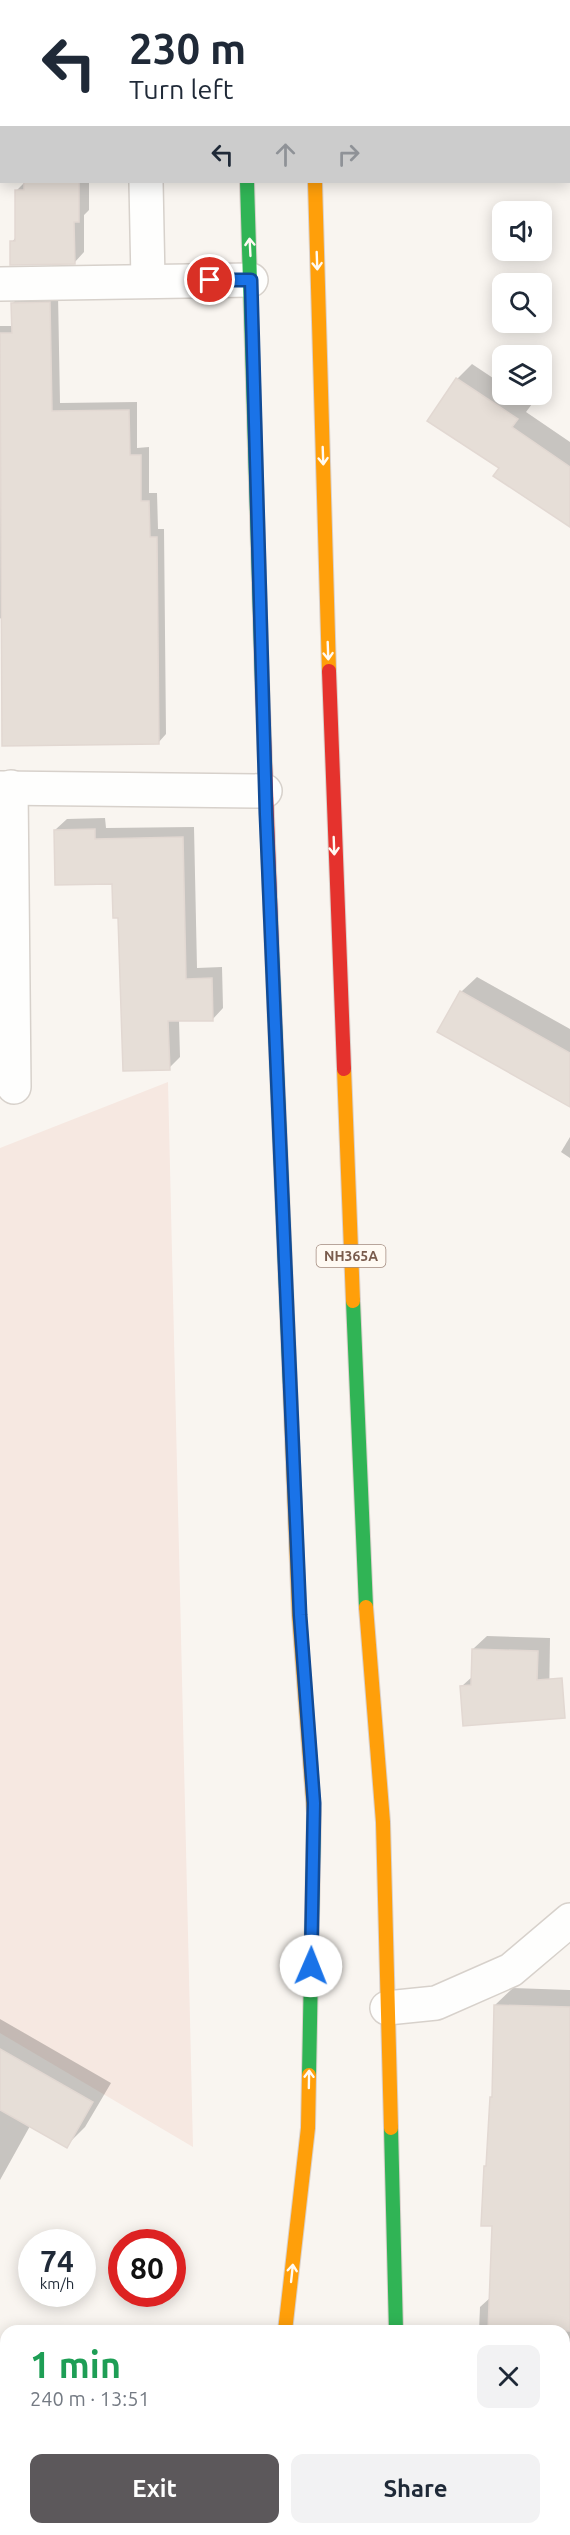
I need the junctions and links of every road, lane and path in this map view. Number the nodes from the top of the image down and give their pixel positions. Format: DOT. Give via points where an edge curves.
graph roads {
  1 [pos="146,183"];
  2 [pos="247,183"];
  3 [pos="315,183"];
  4 [pos="251,280"];
  5 [pos="148,281"];
  6 [pos="0,284"];
  7 [pos="5,787"];
  8 [pos="265,791"];
  9 [pos="14,1087"];
  10 [pos="570,1920"];
  11 [pos="387,2008"];
  12 [pos="286,2325"];
  13 [pos="396,2325"];
  1 -- 5 [label="street"];
  4 -- 2 [label="highway, one-way"];
  3 -- 11 [label="highway, NH365A, one-way" via="333,825 366,1613 383,1822"];
  4 -- 5 [label="street"];
  4 -- 8 [label="highway"];
  5 -- 6 [label="street"];
  7 -- 8 [label="street"];
  7 -- 9 [label="street"];
  12 -- 8 [label="highway, one-way" via="308,2128 314,1803 299,1603"];
  10 -- 11 [label="street" via="511,1970 436,2003"];
  11 -- 13 [label="highway, NH365A"];
}
